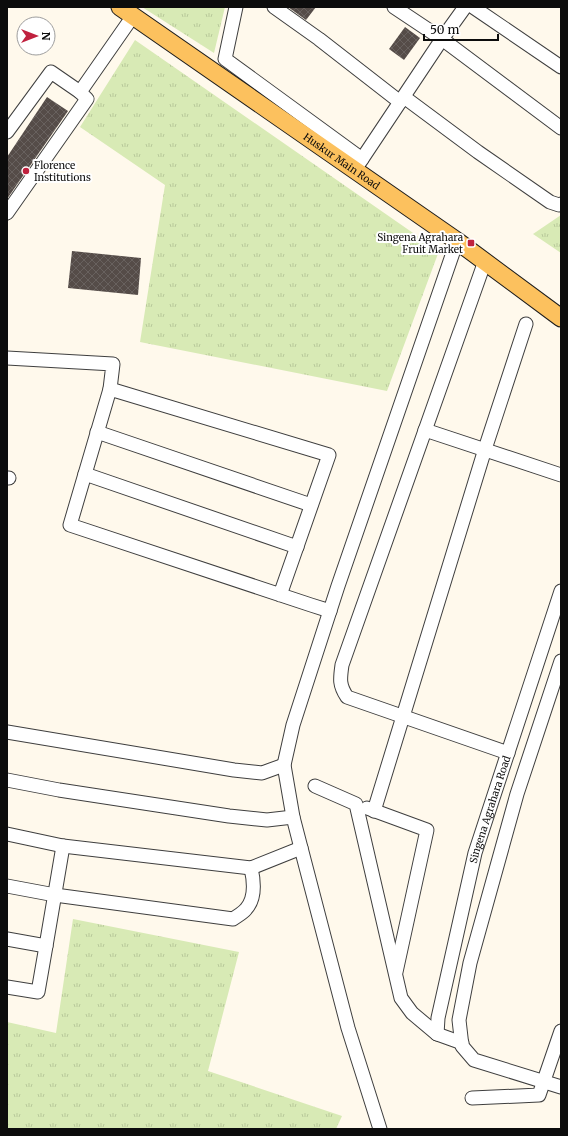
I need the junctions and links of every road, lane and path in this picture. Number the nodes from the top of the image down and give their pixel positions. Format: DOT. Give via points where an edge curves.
graph roads {
  1 [pos="236,7"];
  2 [pos="274,7"];
  3 [pos="394,7"];
  4 [pos="465,7"];
  5 [pos="473,7"];
  6 [pos="127,12"];
  7 [pos="442,39"];
  8 [pos="561,67"];
  9 [pos="80,92"];
  10 [pos="402,99"];
  11 [pos="561,128"];
  12 [pos="7,132"];
  13 [pos="359,164"];
  14 [pos="561,204"];
  15 [pos="7,213"];
  16 [pos="457,241"];
  17 [pos="485,261"];
  18 [pos="561,318"];
  19 [pos="526,324"];
  20 [pos="7,358"];
  21 [pos="110,389"];
  22 [pos="425,430"];
  23 [pos="97,432"];
  24 [pos="485,449"];
  25 [pos="85,474"];
  26 [pos="561,475"];
  27 [pos="311,505"];
  28 [pos="296,547"];
  29 [pos="561,591"];
  30 [pos="280,595"];
  31 [pos="330,611"];
  32 [pos="561,661"];
  33 [pos="402,716"];
  34 [pos="7,732"];
  35 [pos="508,753"];
  36 [pos="284,765"];
  37 [pos="7,780"];
  38 [pos="315,786"];
  39 [pos="356,804"];
  40 [pos="374,811"];
  41 [pos="293,817"];
  42 [pos="7,834"];
  43 [pos="63,846"];
  44 [pos="301,848"];
  45 [pos="251,868"];
  46 [pos="7,886"];
  47 [pos="55,896"];
  48 [pos="7,939"];
  49 [pos="46,946"];
  50 [pos="395,975"];
  51 [pos="7,987"];
  52 [pos="561,1031"];
  53 [pos="437,1034"];
  54 [pos="462,1043"];
  55 [pos="543,1082"];
  56 [pos="561,1087"];
  57 [pos="472,1098"];
  58 [pos="380,1129"];
  1 -- 13 [label="street" via="225,59"];
  2 -- 10 [label="street"];
  3 -- 7 [label="street"];
  4 -- 7 [label="street"];
  5 -- 8 [label="street"];
  6 -- 9 [label="street"];
  6 -- 13 [label="main road, Huskur Main Road"];
  7 -- 10 [label="street"];
  7 -- 11 [label="street"];
  9 -- 12 [label="street" via="51,72"];
  9 -- 15 [label="street" via="87,99"];
  10 -- 13 [label="street"];
  10 -- 14 [label="street" via="550,202"];
  13 -- 16 [label="main road, Huskur Main Road"];
  16 -- 17 [label="main road, Huskur Main Road"];
  16 -- 31 [label="street"];
  17 -- 18 [label="main road, Huskur Main Road"];
  17 -- 22 [label="street"];
  19 -- 24 [label="street"];
  20 -- 21 [label="street" via="113,364"];
  21 -- 23 [label="street"];
  21 -- 27 [label="street" via="329,454"];
  22 -- 24 [label="street"];
  22 -- 33 [label="street" via="342,665 340,679 346,697"];
  23 -- 25 [label="street"];
  23 -- 27 [label="street"];
  24 -- 26 [label="street"];
  24 -- 33 [label="street"];
  25 -- 28 [label="street"];
  25 -- 30 [label="street" via="70,525"];
  27 -- 28 [label="street"];
  28 -- 30 [label="street"];
  29 -- 35 [label="street, Singena Agrahara Road"];
  30 -- 31 [label="street"];
  31 -- 36 [label="street" via="293,725"];
  32 -- 54 [label="street" via="517,794 470,963 459,1020"];
  33 -- 35 [label="street"];
  33 -- 40 [label="street"];
  34 -- 36 [label="street" via="234,770 262,773"];
  35 -- 53 [label="street, Singena Agrahara Road" via="475,853 438,1018"];
  36 -- 41 [label="street"];
  37 -- 41 [label="street" via="229,816 267,820"];
  38 -- 39 [label="street"];
  39 -- 40 [label="street"];
  39 -- 50 [label="street"];
  40 -- 50 [label="street" via="427,830"];
  41 -- 44 [label="street"];
  42 -- 43 [label="street"];
  43 -- 45 [label="street"];
  43 -- 47 [label="street"];
  44 -- 45 [label="street"];
  44 -- 58 [label="street" via="348,1028"];
  45 -- 47 [label="street" via="253,898 246,910 233,919"];
  46 -- 47 [label="street"];
  47 -- 49 [label="street"];
  48 -- 49 [label="street"];
  49 -- 51 [label="street" via="38,992"];
  50 -- 53 [label="street" via="401,998 412,1013"];
  52 -- 55 [label="street"];
  53 -- 54 [label="street"];
  54 -- 55 [label="street" via="474,1060"];
  55 -- 56 [label="street"];
  55 -- 57 [label="street" via="539,1095"];
}
